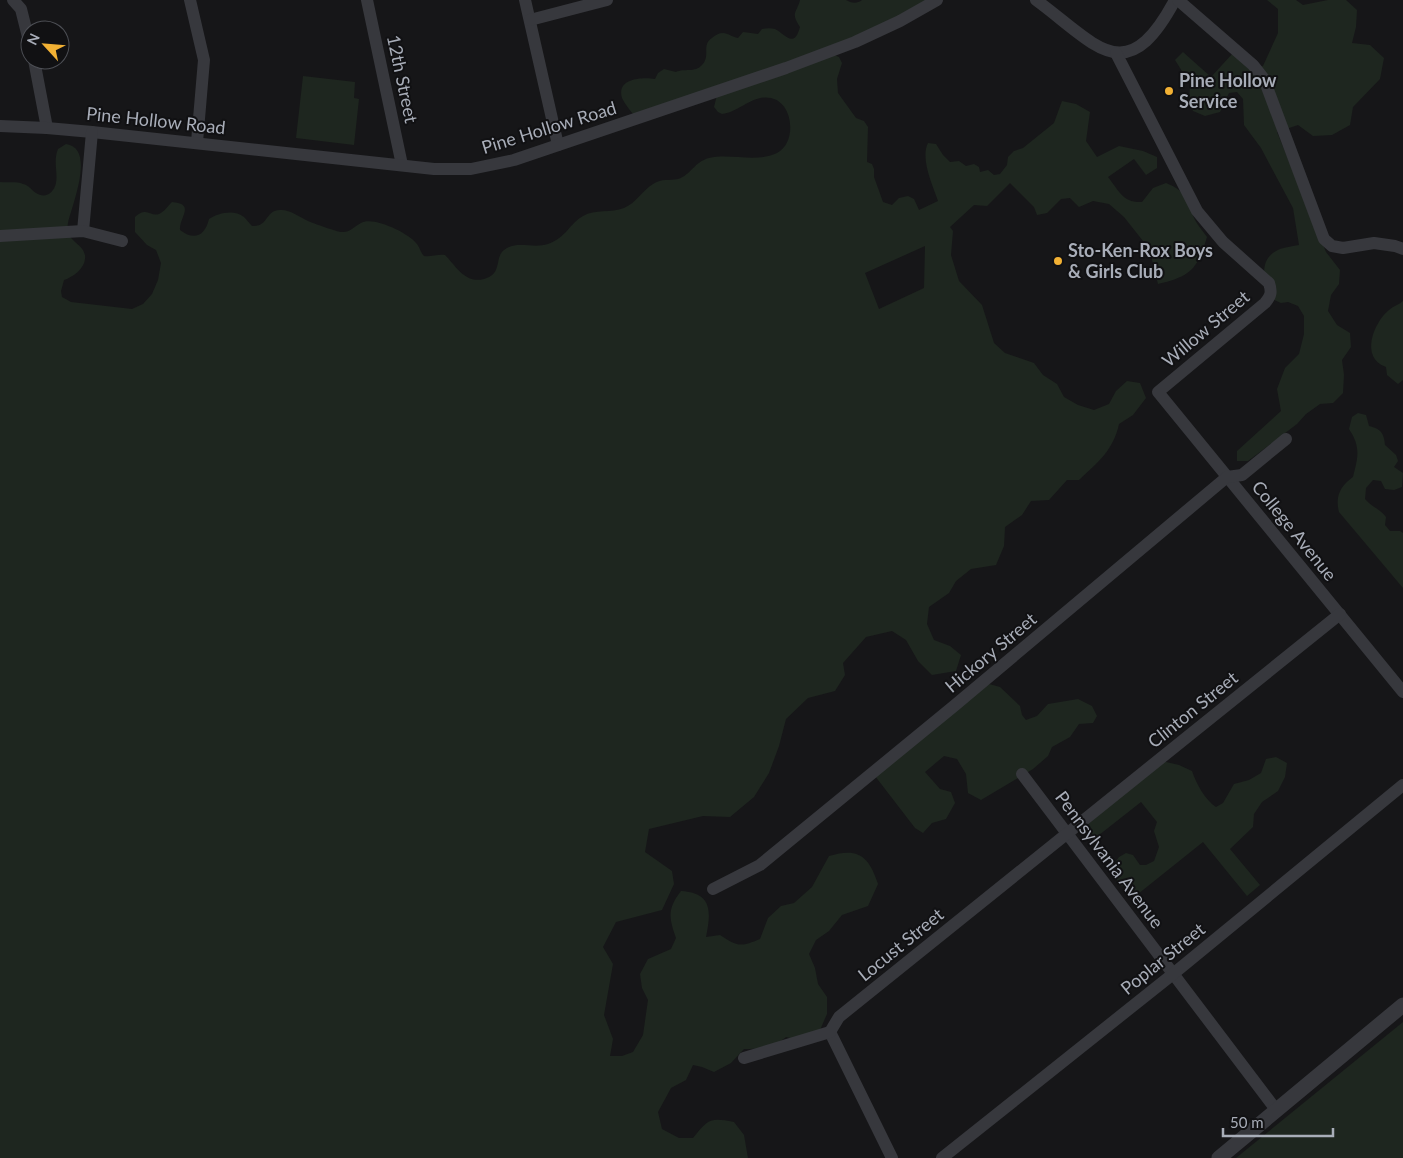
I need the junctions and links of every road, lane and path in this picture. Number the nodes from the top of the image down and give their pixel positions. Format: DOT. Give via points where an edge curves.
graph roads {
  1 [pos="13,0"];
  2 [pos="190,0"];
  3 [pos="367,0"];
  4 [pos="525,0"];
  5 [pos="607,0"];
  6 [pos="937,0"];
  7 [pos="1036,0"];
  8 [pos="1177,0"];
  9 [pos="24,20"];
  10 [pos="530,20"];
  11 [pos="1116,53"];
  12 [pos="36,70"];
  13 [pos="0,126"];
  14 [pos="48,128"];
  15 [pos="92,132"];
  16 [pos="197,142"];
  17 [pos="558,145"];
  18 [pos="402,165"];
  19 [pos="83,231"];
  20 [pos="0,236"];
  21 [pos="122,241"];
  22 [pos="1403,249"];
  23 [pos="1158,392"];
  24 [pos="1286,438"];
  25 [pos="1228,477"];
  26 [pos="1340,614"];
  27 [pos="1403,692"];
  28 [pos="1022,774"];
  29 [pos="1403,785"];
  30 [pos="1068,833"];
  31 [pos="713,889"];
  32 [pos="1172,974"];
  33 [pos="1403,1005"];
  34 [pos="830,1032"];
  35 [pos="744,1058"];
  36 [pos="1277,1111"];
  37 [pos="892,1158"];
  38 [pos="942,1158"];
  39 [pos="1219,1158"];
  1 -- 9 [label="street" via="21,9"];
  2 -- 16 [label="street" via="204,60"];
  3 -- 18 [label="street, 12th Street"];
  4 -- 10 [label="street"];
  5 -- 10 [label="street"];
  6 -- 17 [label="street, Pine Hollow Road" via="900,21 838,48"];
  7 -- 11 [label="street" via="1089,42"];
  8 -- 11 [label="street" via="1149,39 1128,51"];
  8 -- 22 [label="street" via="1253,65 1264,79 1324,239 1332,246 1343,248 1374,244"];
  10 -- 17 [label="street"];
  11 -- 23 [label="street, Willow Street" via="1197,211 1223,242 1268,283 1271,290 1271,296 1265,303"];
  12 -- 14 [label="street"];
  13 -- 14 [label="street, Pine Hollow Road"];
  14 -- 15 [label="street, Pine Hollow Road"];
  15 -- 16 [label="street, Pine Hollow Road"];
  15 -- 19 [label="street"];
  16 -- 18 [label="street, Pine Hollow Road"];
  17 -- 18 [label="street, Pine Hollow Road" via="514,160 471,169"];
  19 -- 20 [label="street"];
  19 -- 21 [label="street"];
  23 -- 25 [label="street, College Avenue"];
  24 -- 25 [label="street, Hickory Street" via="1242,475"];
  25 -- 26 [label="street, College Avenue"];
  25 -- 31 [label="street, Hickory Street" via="760,865"];
  26 -- 27 [label="street, College Avenue"];
  26 -- 30 [label="street, Clinton Street"];
  28 -- 30 [label="street, Pennsylvania Avenue"];
  29 -- 32 [label="street, Poplar Street"];
  30 -- 32 [label="street, Pennsylvania Avenue"];
  30 -- 34 [label="street, Locust Street" via="839,1017"];
  32 -- 36 [label="street, Pennsylvania Avenue"];
  32 -- 38 [label="street, Poplar Street"];
  33 -- 36 [label="street"];
  34 -- 35 [label="street"];
  34 -- 37 [label="street"];
  36 -- 39 [label="street"];
}
